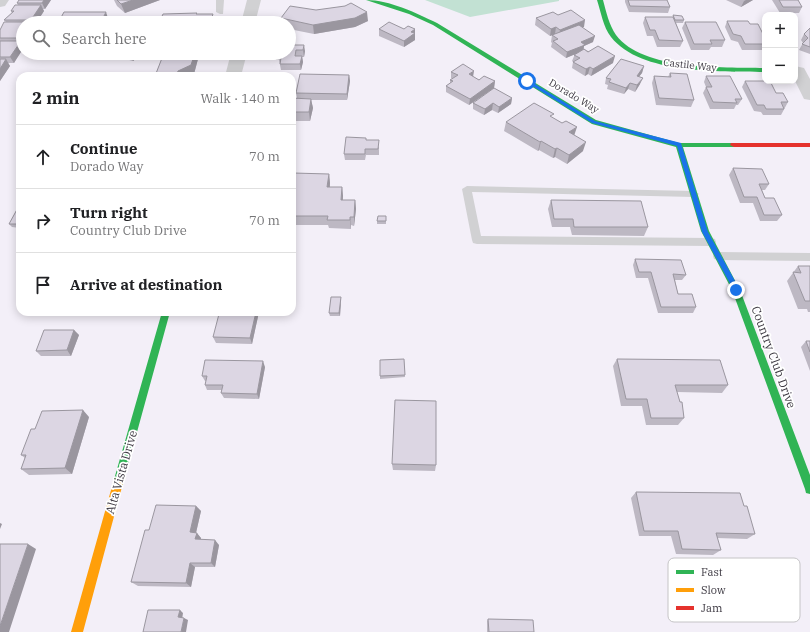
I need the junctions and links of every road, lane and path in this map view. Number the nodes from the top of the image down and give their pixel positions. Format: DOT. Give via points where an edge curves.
graph roads {
  1 [pos="2,0"];
  2 [pos="220,0"];
  3 [pos="254,0"];
  4 [pos="370,0"];
  5 [pos="600,0"];
  6 [pos="0,3"];
  7 [pos="220,12"];
  8 [pos="250,16"];
  9 [pos="237,60"];
  10 [pos="762,70"];
  11 [pos="798,71"];
  12 [pos="233,72"];
  13 [pos="810,95"];
  14 [pos="679,144"];
  15 [pos="810,145"];
  16 [pos="694,194"];
  17 [pos="711,242"];
  18 [pos="718,256"];
  19 [pos="810,257"];
  20 [pos="165,316"];
  21 [pos="810,489"];
  22 [pos="77,632"];
  1 -- 6 [label="street"];
  2 -- 7 [label="lane"];
  3 -- 8 [label="street"];
  4 -- 14 [label="street, Dorado Way" via="411,13 435,24 594,122"];
  5 -- 10 [label="street, Castile Way" via="613,36 630,51 662,63"];
  9 -- 12 [label="street"];
  11 -- 13 [label="street"];
  14 -- 15 [label="street, Dorado Way"];
  14 -- 16 [label="street, Country Club Drive"];
  16 -- 17 [label="street, Country Club Drive" via="705,232"];
  16 -- 17 [label="lane" via="467,189 477,240"];
  17 -- 18 [label="street, Country Club Drive"];
  18 -- 19 [label="lane"];
  18 -- 21 [label="street, Country Club Drive" via="736,290"];
  20 -- 22 [label="street, Alta Vista Drive"];
}
